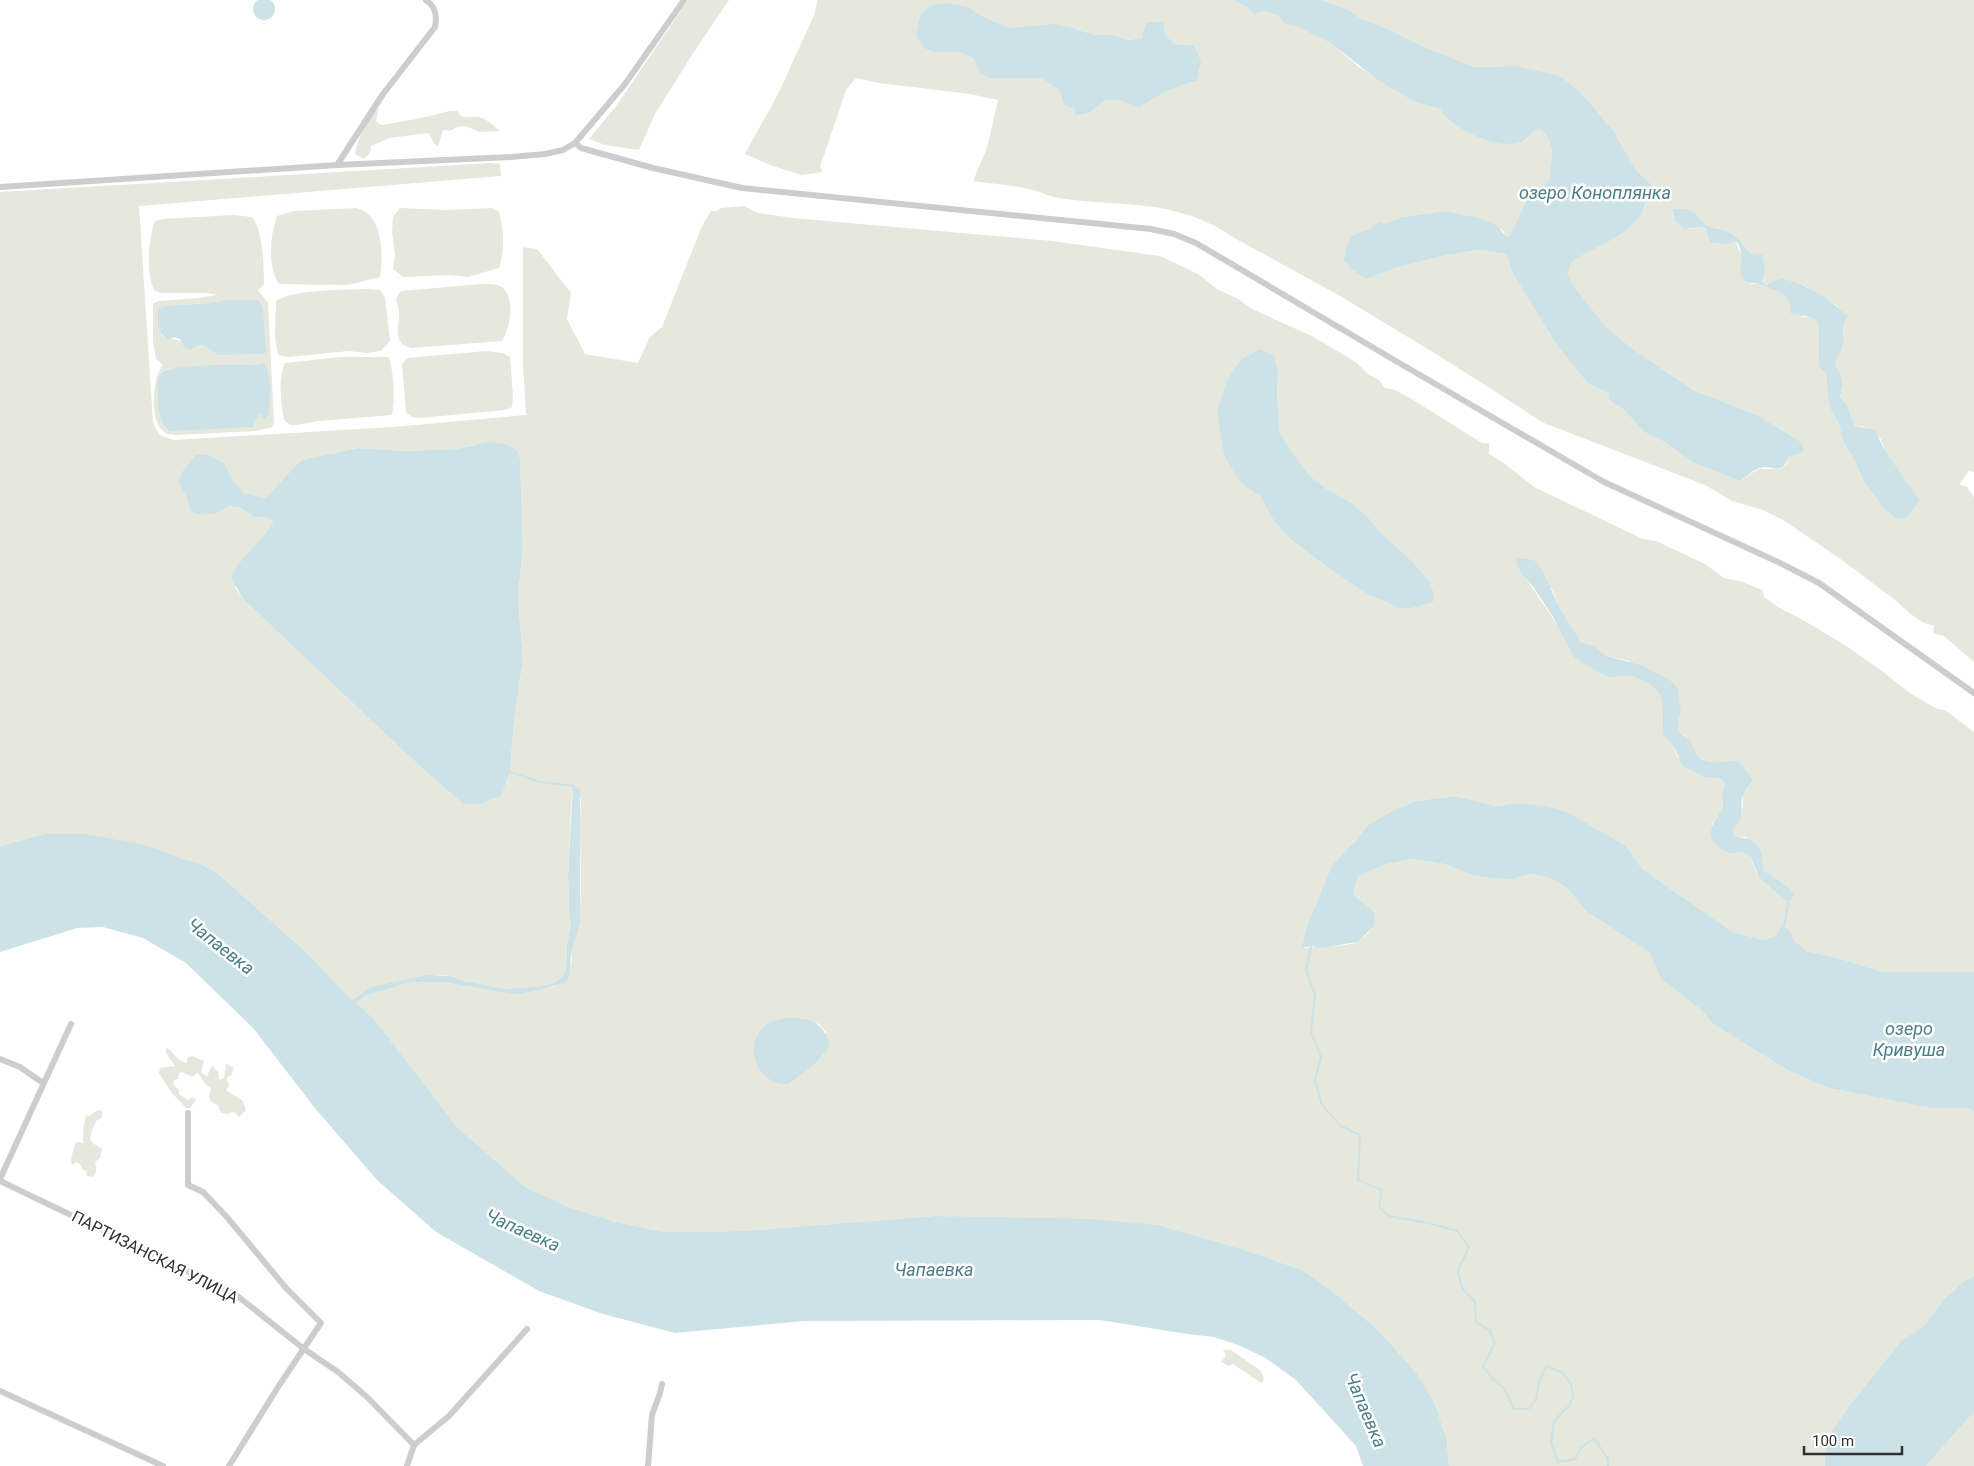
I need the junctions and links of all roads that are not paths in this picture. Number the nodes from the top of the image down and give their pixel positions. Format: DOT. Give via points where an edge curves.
graph roads {
  1 [pos="426,0"];
  2 [pos="684,0"];
  3 [pos="575,143"];
  4 [pos="337,165"];
  5 [pos="0,187"];
  6 [pos="1974,693"];
  7 [pos="71,1024"];
  8 [pos="0,1058"];
  9 [pos="43,1083"];
  10 [pos="188,1113"];
  11 [pos="0,1180"];
  12 [pos="527,1329"];
  13 [pos="304,1349"];
  14 [pos="662,1384"];
  15 [pos="0,1390"];
  16 [pos="414,1445"];
  17 [pos="163,1466"];
  18 [pos="229,1466"];
  19 [pos="407,1466"];
  20 [pos="648,1466"];
  1 -- 4 [label="street" via="437,15 436,27 383,94"];
  2 -- 3 [label="street" via="625,84"];
  3 -- 4 [label="street" via="545,154"];
  3 -- 6 [label="street" via="581,148 653,168 742,188 1150,228 1174,234 1196,243 1604,482 1819,583"];
  4 -- 5 [label="street"];
  7 -- 9 [label="street"];
  8 -- 9 [label="street" via="20,1066"];
  9 -- 11 [label="street"];
  10 -- 13 [label="street" via="188,1185 203,1192 226,1216 286,1288 321,1324"];
  11 -- 13 [label="street, ПАРТИЗАНСКАЯ УЛИЦА" via="235,1294"];
  12 -- 16 [label="street" via="449,1416"];
  13 -- 16 [label="street, ПАРТИЗАНСКАЯ УЛИЦА" via="367,1397"];
  13 -- 18 [label="street"];
  14 -- 20 [label="street" via="652,1415"];
  15 -- 17 [label="street"];
  16 -- 19 [label="street"];
}
